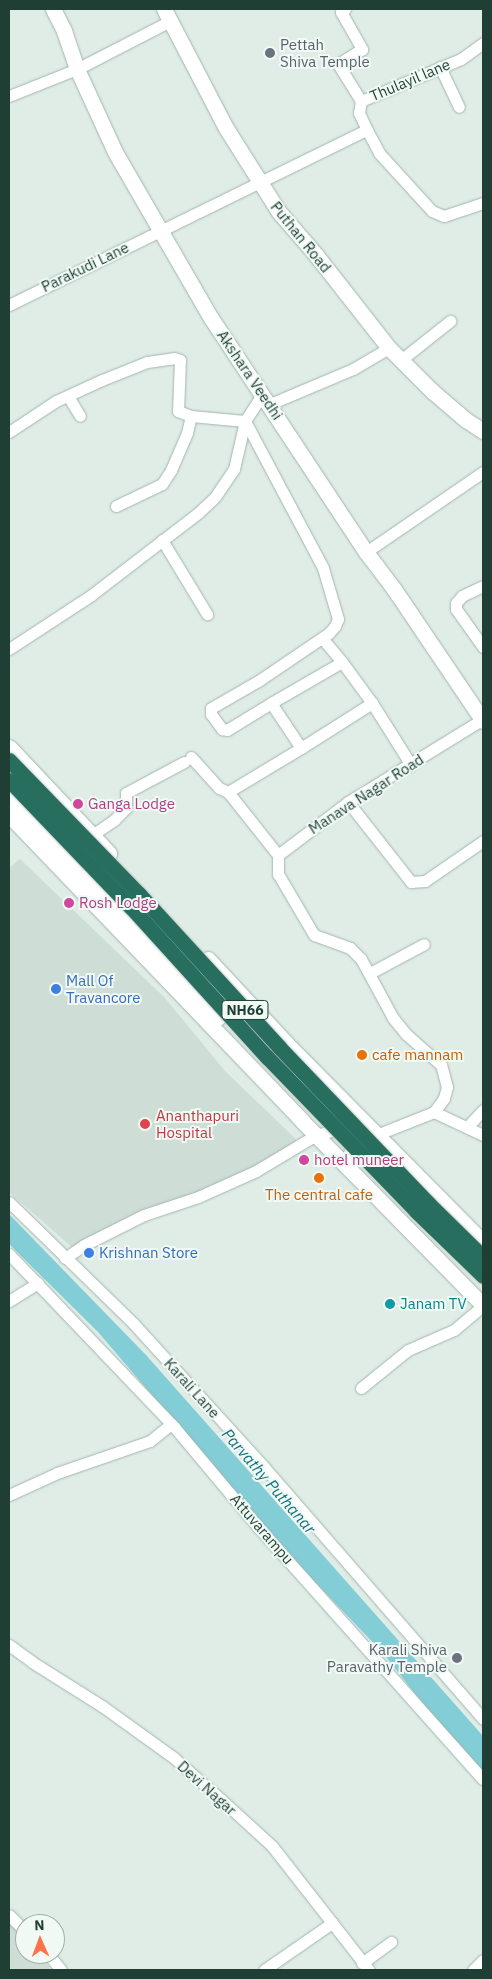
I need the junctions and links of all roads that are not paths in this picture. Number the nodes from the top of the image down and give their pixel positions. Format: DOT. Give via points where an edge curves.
graph roads {
  1 [pos="53,9"];
  2 [pos="345,9"];
  3 [pos="167,15"];
  4 [pos="483,43"];
  5 [pos="440,67"];
  6 [pos="77,69"];
  7 [pos="9,96"];
  8 [pos="361,101"];
  9 [pos="459,107"];
  10 [pos="366,130"];
  11 [pos="261,182"];
  12 [pos="483,203"];
  13 [pos="161,230"];
  14 [pos="9,305"];
  15 [pos="450,321"];
  16 [pos="389,348"];
  17 [pos="401,360"];
  18 [pos="68,396"];
  19 [pos="266,400"];
  20 [pos="80,416"];
  21 [pos="191,416"];
  22 [pos="245,421"];
  23 [pos="483,431"];
  24 [pos="9,432"];
  25 [pos="483,472"];
  26 [pos="116,506"];
  27 [pos="162,540"];
  28 [pos="366,552"];
  29 [pos="483,586"];
  30 [pos="207,614"];
  31 [pos="322,638"];
  32 [pos="483,647"];
  33 [pos="9,649"];
  34 [pos="342,662"];
  35 [pos="271,703"];
  36 [pos="372,703"];
  37 [pos="483,719"];
  38 [pos="9,747"];
  39 [pos="301,748"];
  40 [pos="9,760"];
  41 [pos="411,765"];
  42 [pos="9,780"];
  43 [pos="228,792"];
  44 [pos="9,797"];
  45 [pos="348,802"];
  46 [pos="9,814"];
  47 [pos="92,835"];
  48 [pos="483,840"];
  49 [pos="278,855"];
  50 [pos="424,944"];
  51 [pos="370,973"];
  52 [pos="284,1102"];
  53 [pos="344,1102"];
  54 [pos="483,1110"];
  55 [pos="434,1112"];
  56 [pos="468,1126"];
  57 [pos="316,1134"];
  58 [pos="376,1135"];
  59 [pos="483,1135"];
  60 [pos="346,1164"];
  61 [pos="9,1202"];
  62 [pos="483,1242"];
  63 [pos="9,1254"];
  64 [pos="65,1258"];
  65 [pos="483,1258"];
  66 [pos="483,1276"];
  67 [pos="38,1283"];
  68 [pos="9,1301"];
  69 [pos="483,1305"];
  70 [pos="362,1388"];
  71 [pos="171,1424"];
  72 [pos="9,1495"];
  73 [pos="9,1645"];
  74 [pos="483,1719"];
  75 [pos="483,1779"];
  76 [pos="332,1924"];
  77 [pos="391,1942"];
  78 [pos="483,1960"];
  79 [pos="365,1966"];
  80 [pos="264,1970"];
  81 [pos="473,1970"];
  1 -- 6 [label="street, Akshara Veedhi"];
  2 -- 8 [label="street" via="341,12 362,50 338,64"];
  3 -- 6 [label="street"];
  3 -- 11 [label="street, Puthan Road" via="226,128"];
  4 -- 5 [label="street, Thulayil lane" via="461,59"];
  5 -- 8 [label="street, Thulayil lane"];
  5 -- 9 [label="street"];
  6 -- 7 [label="street"];
  6 -- 13 [label="street, Akshara Veedhi" via="115,152"];
  8 -- 10 [label="street, Thulayil lane" via="359,113"];
  10 -- 11 [label="street"];
  10 -- 12 [label="street, Thulayil lane" via="379,153 432,211 444,216"];
  11 -- 13 [label="street, Parakudi Lane"];
  11 -- 16 [label="street, Puthan Road" via="278,212"];
  13 -- 14 [label="street, Parakudi Lane"];
  13 -- 19 [label="street, Akshara Veedhi" via="211,318"];
  15 -- 17 [label="street"];
  16 -- 17 [label="street, Puthan Road"];
  16 -- 19 [label="street" via="352,369"];
  17 -- 23 [label="street, Puthan Road" via="466,420"];
  18 -- 20 [label="street"];
  18 -- 21 [label="street" via="147,362 174,358 180,360 178,411"];
  18 -- 24 [label="street"];
  19 -- 22 [label="street"];
  19 -- 28 [label="street, Akshara Veedhi"];
  21 -- 22 [label="street"];
  21 -- 26 [label="street" via="172,470 162,484"];
  22 -- 27 [label="street" via="234,469 215,497"];
  22 -- 31 [label="street" via="323,568 338,619"];
  25 -- 28 [label="street"];
  27 -- 30 [label="street"];
  27 -- 33 [label="street" via="90,596"];
  28 -- 37 [label="street, Akshara Veedhi"];
  29 -- 32 [label="street" via="462,596 456,603 456,609"];
  31 -- 34 [label="street"];
  31 -- 35 [label="street" via="211,708 211,714 222,729 227,730"];
  34 -- 35 [label="street"];
  34 -- 36 [label="street"];
  35 -- 39 [label="street"];
  36 -- 39 [label="street"];
  36 -- 41 [label="street"];
  37 -- 41 [label="street, Manava Nagar Road"];
  38 -- 47 [label="street"];
  39 -- 43 [label="street"];
  40 -- 65 [label="highway, NH66, bridge"];
  41 -- 45 [label="street, Manava Nagar Road"];
  42 -- 66 [label="highway, NH66, bridge" via="130,906 267,1057"];
  43 -- 47 [label="street" via="219,788 188,759 126,793 126,808"];
  43 -- 49 [label="street"];
  44 -- 52 [label="street" via="141,934 283,1089"];
  45 -- 48 [label="street" via="411,882 425,881"];
  45 -- 49 [label="street, Manava Nagar Road"];
  46 -- 52 [label="street"];
  47 -- 53 [label="street"];
  49 -- 51 [label="street" via="278,874 314,935 350,948"];
  50 -- 51 [label="street"];
  51 -- 55 [label="street" via="393,1018 441,1065 448,1087"];
  52 -- 57 [label="street"];
  53 -- 57 [label="street" via="344,1118 339,1125 331,1131"];
  53 -- 58 [label="street"];
  54 -- 56 [label="street"];
  55 -- 56 [label="street"];
  55 -- 58 [label="street"];
  56 -- 59 [label="street"];
  57 -- 60 [label="street"];
  57 -- 64 [label="street" via="256,1171 144,1215"];
  58 -- 60 [label="street" via="367,1135 351,1147"];
  58 -- 62 [label="street"];
  60 -- 69 [label="street"];
  61 -- 64 [label="street, Karali Lane"];
  63 -- 67 [label="street, Attuvarampu"];
  64 -- 74 [label="street, Karali Lane" via="133,1323 238,1438"];
  67 -- 68 [label="street"];
  67 -- 71 [label="street, Attuvarampu"];
  69 -- 70 [label="street" via="454,1330 408,1350"];
  71 -- 72 [label="street" via="150,1441 57,1473"];
  71 -- 75 [label="street, Attuvarampu" via="259,1528"];
  73 -- 76 [label="street, Devi Nagar" via="174,1758 272,1846"];
  76 -- 79 [label="street, Devi Nagar"];
  76 -- 80 [label="street"];
  77 -- 79 [label="street"];
  78 -- 81 [label="street"];
}
